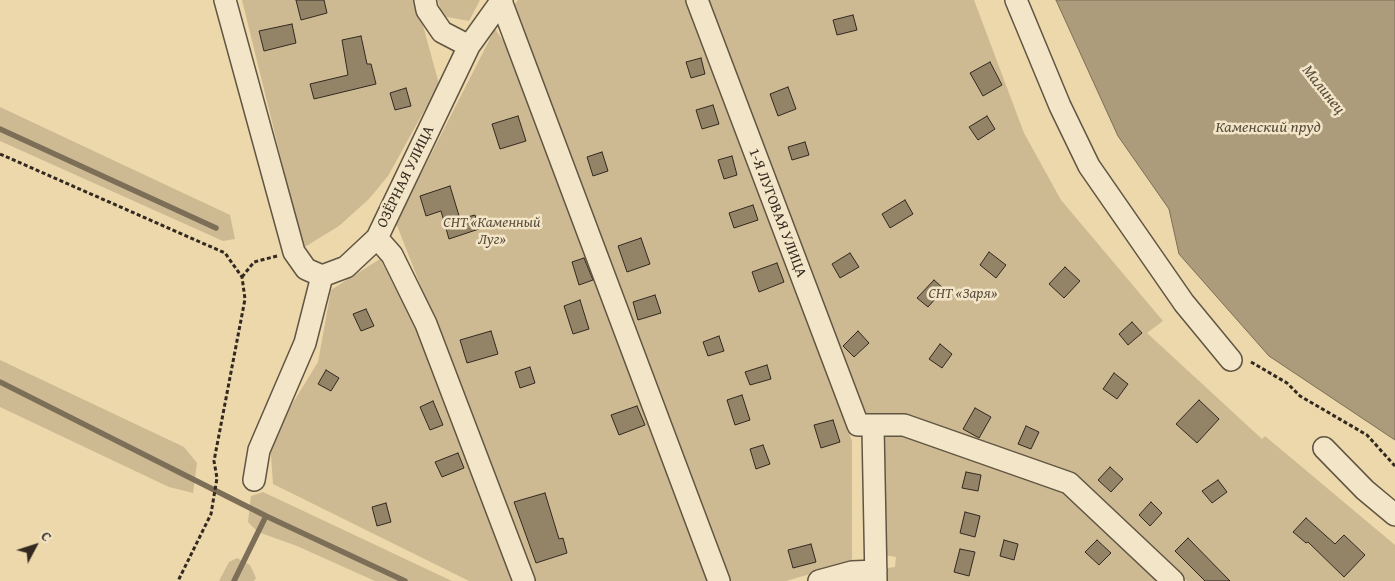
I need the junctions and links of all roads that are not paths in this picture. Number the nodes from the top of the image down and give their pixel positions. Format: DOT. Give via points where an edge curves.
graph roads {
  1 [pos="226,0"];
  2 [pos="424,0"];
  3 [pos="697,0"];
  4 [pos="1016,0"];
  5 [pos="502,1"];
  6 [pos="470,46"];
  7 [pos="377,238"];
  8 [pos="322,276"];
  9 [pos="1238,358"];
  10 [pos="865,426"];
  11 [pos="1324,448"];
  12 [pos="254,480"];
  13 [pos="1395,515"];
  14 [pos="876,576"];
  15 [pos="524,581"];
  16 [pos="719,581"];
  17 [pos="819,581"];
  18 [pos="1173,581"];
  1 -- 8 [label="street" via="294,252 306,269"];
  2 -- 6 [label="street" via="442,32"];
  3 -- 10 [label="street, 1-Я ЛУГОВАЯ УЛИЦА"];
  4 -- 9 [label="street" via="1089,166 1184,303"];
  5 -- 6 [label="street, ОЗЁРНАЯ УЛИЦА"];
  5 -- 16 [label="street"];
  6 -- 7 [label="street, ОЗЁРНАЯ УЛИЦА"];
  7 -- 8 [label="street, ОЗЁРНАЯ УЛИЦА" via="346,267"];
  7 -- 15 [label="street" via="392,255 426,324"];
  8 -- 12 [label="street" via="305,343 259,450"];
  10 -- 14 [label="street, 1-Я ЛУГОВАЯ УЛИЦА"];
  10 -- 18 [label="street" via="904,425 1069,484"];
  11 -- 13 [label="street"];
  14 -- 17 [label="street" via="852,572"];
}
